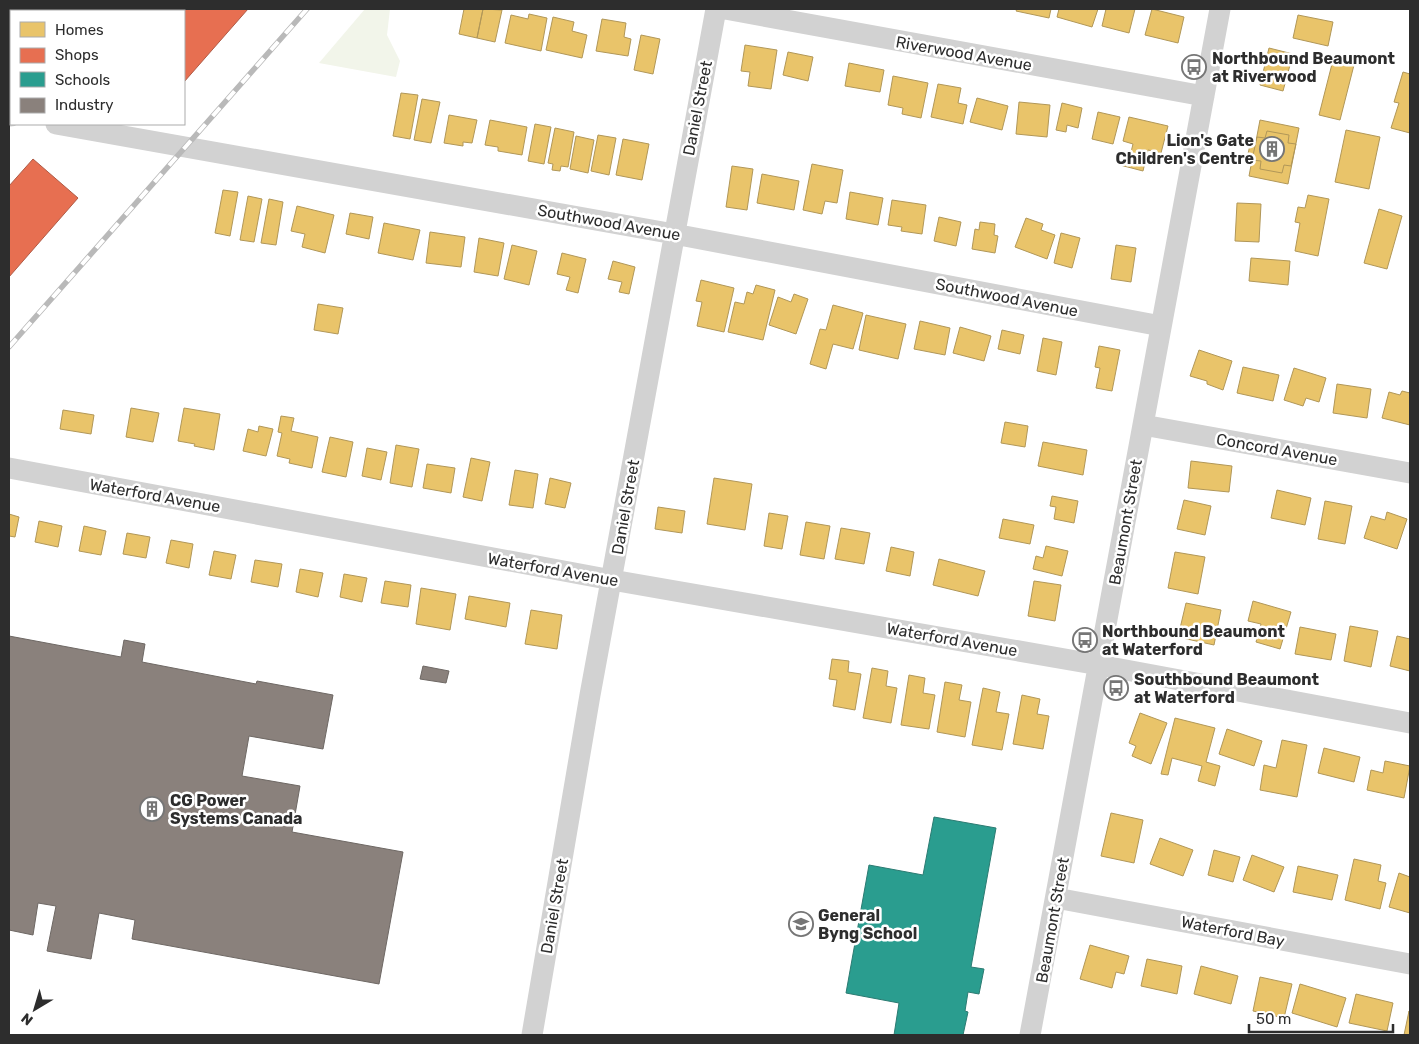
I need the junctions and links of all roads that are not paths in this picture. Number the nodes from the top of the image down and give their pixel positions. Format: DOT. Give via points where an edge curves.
graph roads {
  1 [pos="716,9"];
  2 [pos="725,9"];
  3 [pos="1220,9"];
  4 [pos="1204,96"];
  5 [pos="62,125"];
  6 [pos="674,234"];
  7 [pos="1161,326"];
  8 [pos="1143,425"];
  9 [pos="9,468"];
  10 [pos="1410,473"];
  11 [pos="612,580"];
  12 [pos="1099,665"];
  13 [pos="1410,723"];
  14 [pos="1056,898"];
  15 [pos="1410,964"];
  16 [pos="532,1035"];
  17 [pos="1030,1035"];
  1 -- 6 [label="street, Daniel Street"];
  2 -- 4 [label="street, Riverwood Avenue"];
  3 -- 4 [label="street, Beaumont Street"];
  4 -- 7 [label="street, Beaumont Street"];
  5 -- 6 [label="street, Southwood Avenue"];
  6 -- 7 [label="street, Southwood Avenue"];
  6 -- 11 [label="street, Daniel Street"];
  7 -- 8 [label="street, Beaumont Street"];
  8 -- 10 [label="street, Concord Avenue"];
  8 -- 12 [label="street, Beaumont Street"];
  9 -- 11 [label="street, Waterford Avenue"];
  11 -- 12 [label="street, Waterford Avenue"];
  11 -- 16 [label="street, Daniel Street"];
  12 -- 13 [label="street"];
  12 -- 14 [label="street, Beaumont Street"];
  14 -- 15 [label="street, Waterford Bay"];
  14 -- 17 [label="street, Beaumont Street"];
}
